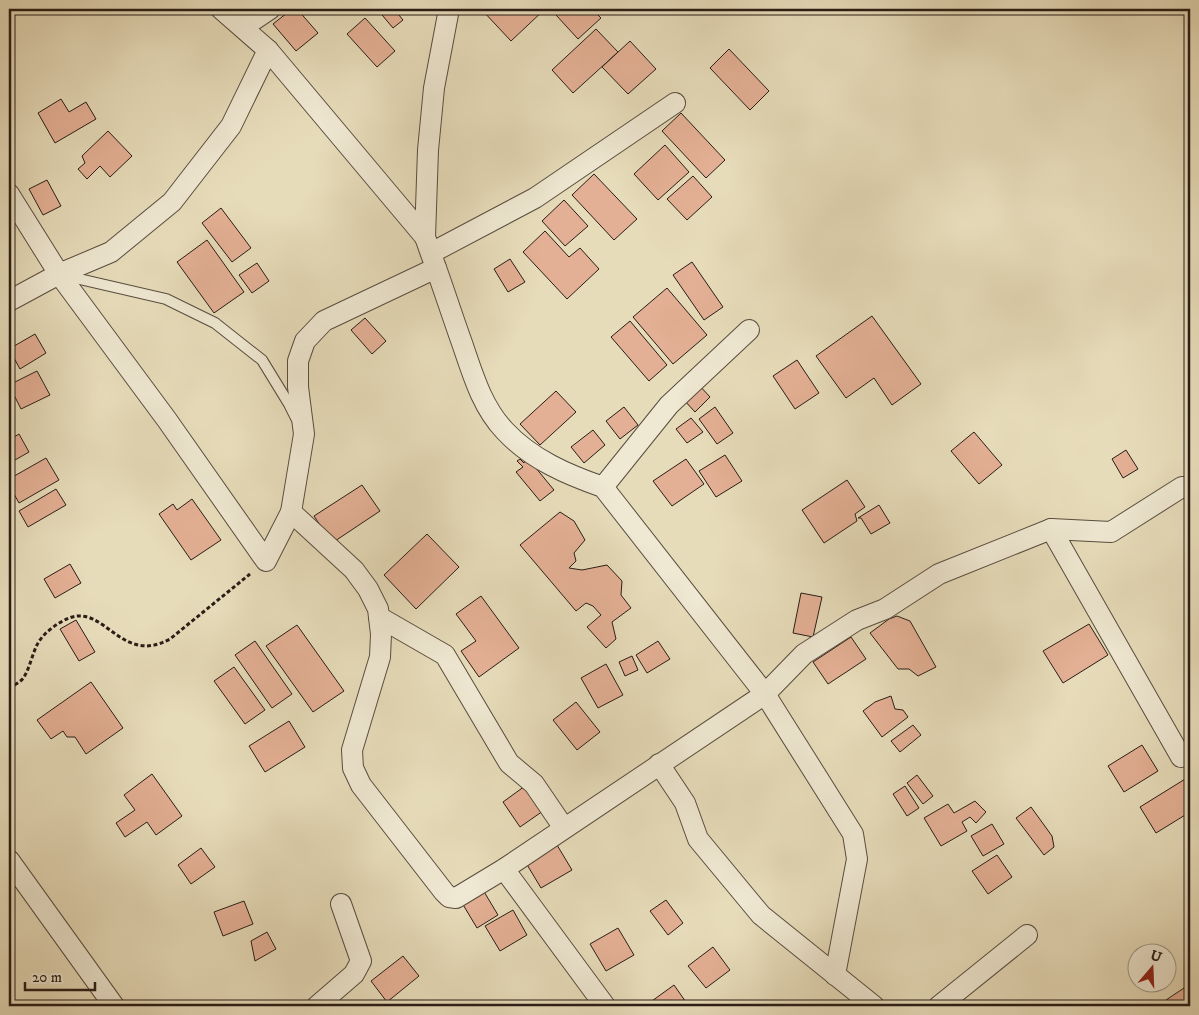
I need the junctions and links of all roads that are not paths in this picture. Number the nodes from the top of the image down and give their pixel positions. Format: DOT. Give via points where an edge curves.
graph roads {
  1 [pos="221,9"];
  2 [pos="270,9"];
  3 [pos="449,9"];
  4 [pos="243,27"];
  5 [pos="268,50"];
  6 [pos="675,103"];
  7 [pos="9,194"];
  8 [pos="431,253"];
  9 [pos="59,274"];
  10 [pos="9,302"];
  11 [pos="748,330"];
  12 [pos="304,434"];
  13 [pos="603,487"];
  14 [pos="1190,487"];
  15 [pos="292,512"];
  16 [pos="1050,529"];
  17 [pos="379,617"];
  18 [pos="765,694"];
  19 [pos="1181,757"];
  20 [pos="659,764"];
  21 [pos="564,828"];
  22 [pos="9,860"];
  23 [pos="504,869"];
  24 [pos="341,904"];
  25 [pos="1027,935"];
  26 [pos="835,975"];
  27 [pos="114,1006"];
  28 [pos="318,1006"];
  29 [pos="605,1006"];
  30 [pos="874,1006"];
  31 [pos="939,1006"];
  1 -- 4 [label="street"];
  2 -- 4 [label="street"];
  3 -- 8 [label="street" via="434,88 428,150"];
  4 -- 5 [label="street"];
  5 -- 8 [label="street"];
  5 -- 9 [label="street" via="231,126 172,202 111,252"];
  6 -- 8 [label="street" via="535,198"];
  7 -- 9 [label="street"];
  8 -- 12 [label="street" via="324,321 305,341 298,361"];
  8 -- 13 [label="street" via="479,391 505,432 535,456 576,478"];
  9 -- 10 [label="street"];
  9 -- 12 [label="lane" via="166,298 216,323 262,360 290,404"];
  9 -- 15 [label="street" via="266,561"];
  11 -- 13 [label="street" via="669,405"];
  12 -- 15 [label="street"];
  13 -- 18 [label="street"];
  14 -- 16 [label="street" via="1182,487 1111,532"];
  15 -- 17 [label="street" via="354,570 378,609"];
  16 -- 18 [label="street" via="939,574 886,609 857,620 804,654"];
  16 -- 19 [label="street"];
  17 -- 21 [label="street" via="445,655 508,763 534,784"];
  17 -- 23 [label="street" via="380,658 352,750 353,768 360,785 449,897 456,898"];
  18 -- 20 [label="street"];
  18 -- 26 [label="street" via="854,834 857,859"];
  20 -- 21 [label="street"];
  20 -- 26 [label="street" via="685,803 698,839 761,915"];
  21 -- 23 [label="street"];
  22 -- 27 [label="street"];
  23 -- 29 [label="street"];
  24 -- 28 [label="street" via="360,961 354,974"];
  25 -- 31 [label="street"];
  26 -- 30 [label="street"];
}
